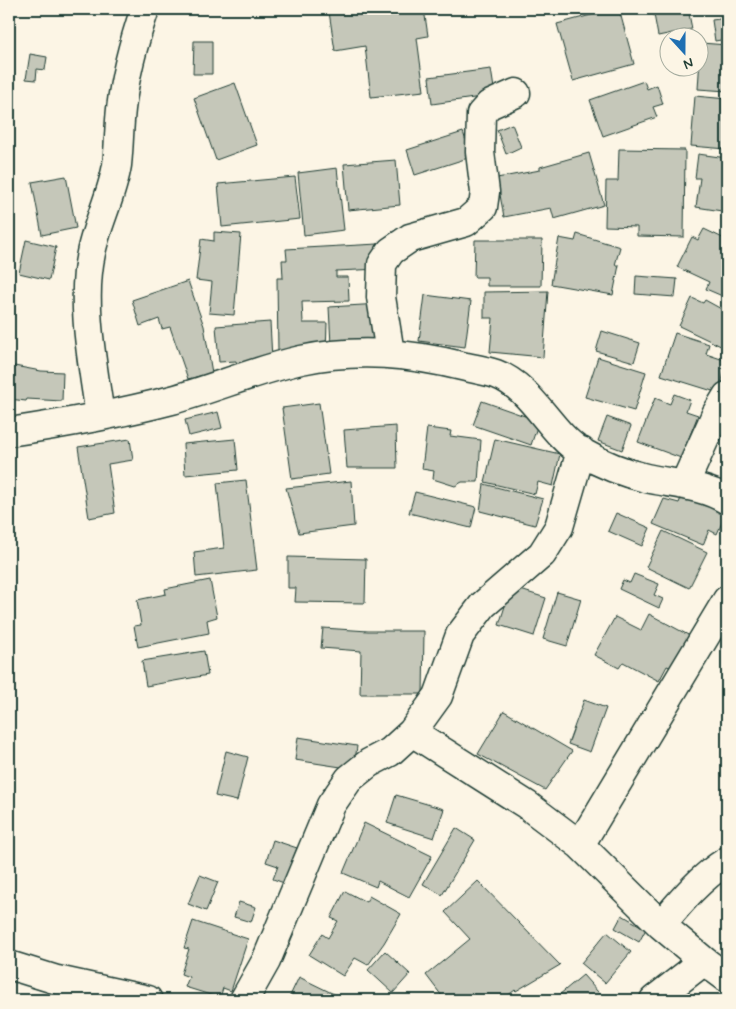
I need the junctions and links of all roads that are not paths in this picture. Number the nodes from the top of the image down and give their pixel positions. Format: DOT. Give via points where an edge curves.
graph roads {
  1 [pos="145,9"];
  2 [pos="516,93"];
  3 [pos="390,353"];
  4 [pos="727,396"];
  5 [pos="100,416"];
  6 [pos="9,432"];
  7 [pos="581,451"];
  8 [pos="684,485"];
  9 [pos="727,500"];
  10 [pos="727,600"];
  11 [pos="412,732"];
  12 [pos="580,845"];
  13 [pos="727,862"];
  14 [pos="661,925"];
  15 [pos="704,961"];
  16 [pos="9,965"];
  17 [pos="727,978"];
  18 [pos="148,1000"];
  19 [pos="244,1000"];
  20 [pos="654,1000"];
  1 -- 5 [label="street" via="132,50 121,108 117,165 91,252 87,278 91,351"];
  2 -- 3 [label="street" via="488,105 481,114 483,207 466,222 410,238 391,250 382,264 381,297"];
  3 -- 5 [label="street" via="301,360 173,400"];
  3 -- 7 [label="street" via="497,374 517,387 557,432"];
  4 -- 8 [label="street"];
  5 -- 6 [label="street"];
  7 -- 8 [label="street" via="644,478"];
  7 -- 11 [label="street" via="559,527 542,554 483,605 460,635 438,696"];
  8 -- 9 [label="street" via="716,493"];
  10 -- 12 [label="street"];
  11 -- 12 [label="street" via="527,805"];
  11 -- 19 [label="street" via="390,752 349,779 331,804 266,961"];
  12 -- 14 [label="street"];
  13 -- 14 [label="street" via="696,886"];
  14 -- 15 [label="street"];
  15 -- 17 [label="street"];
  15 -- 20 [label="street"];
  16 -- 18 [label="street" via="57,980"];
}
